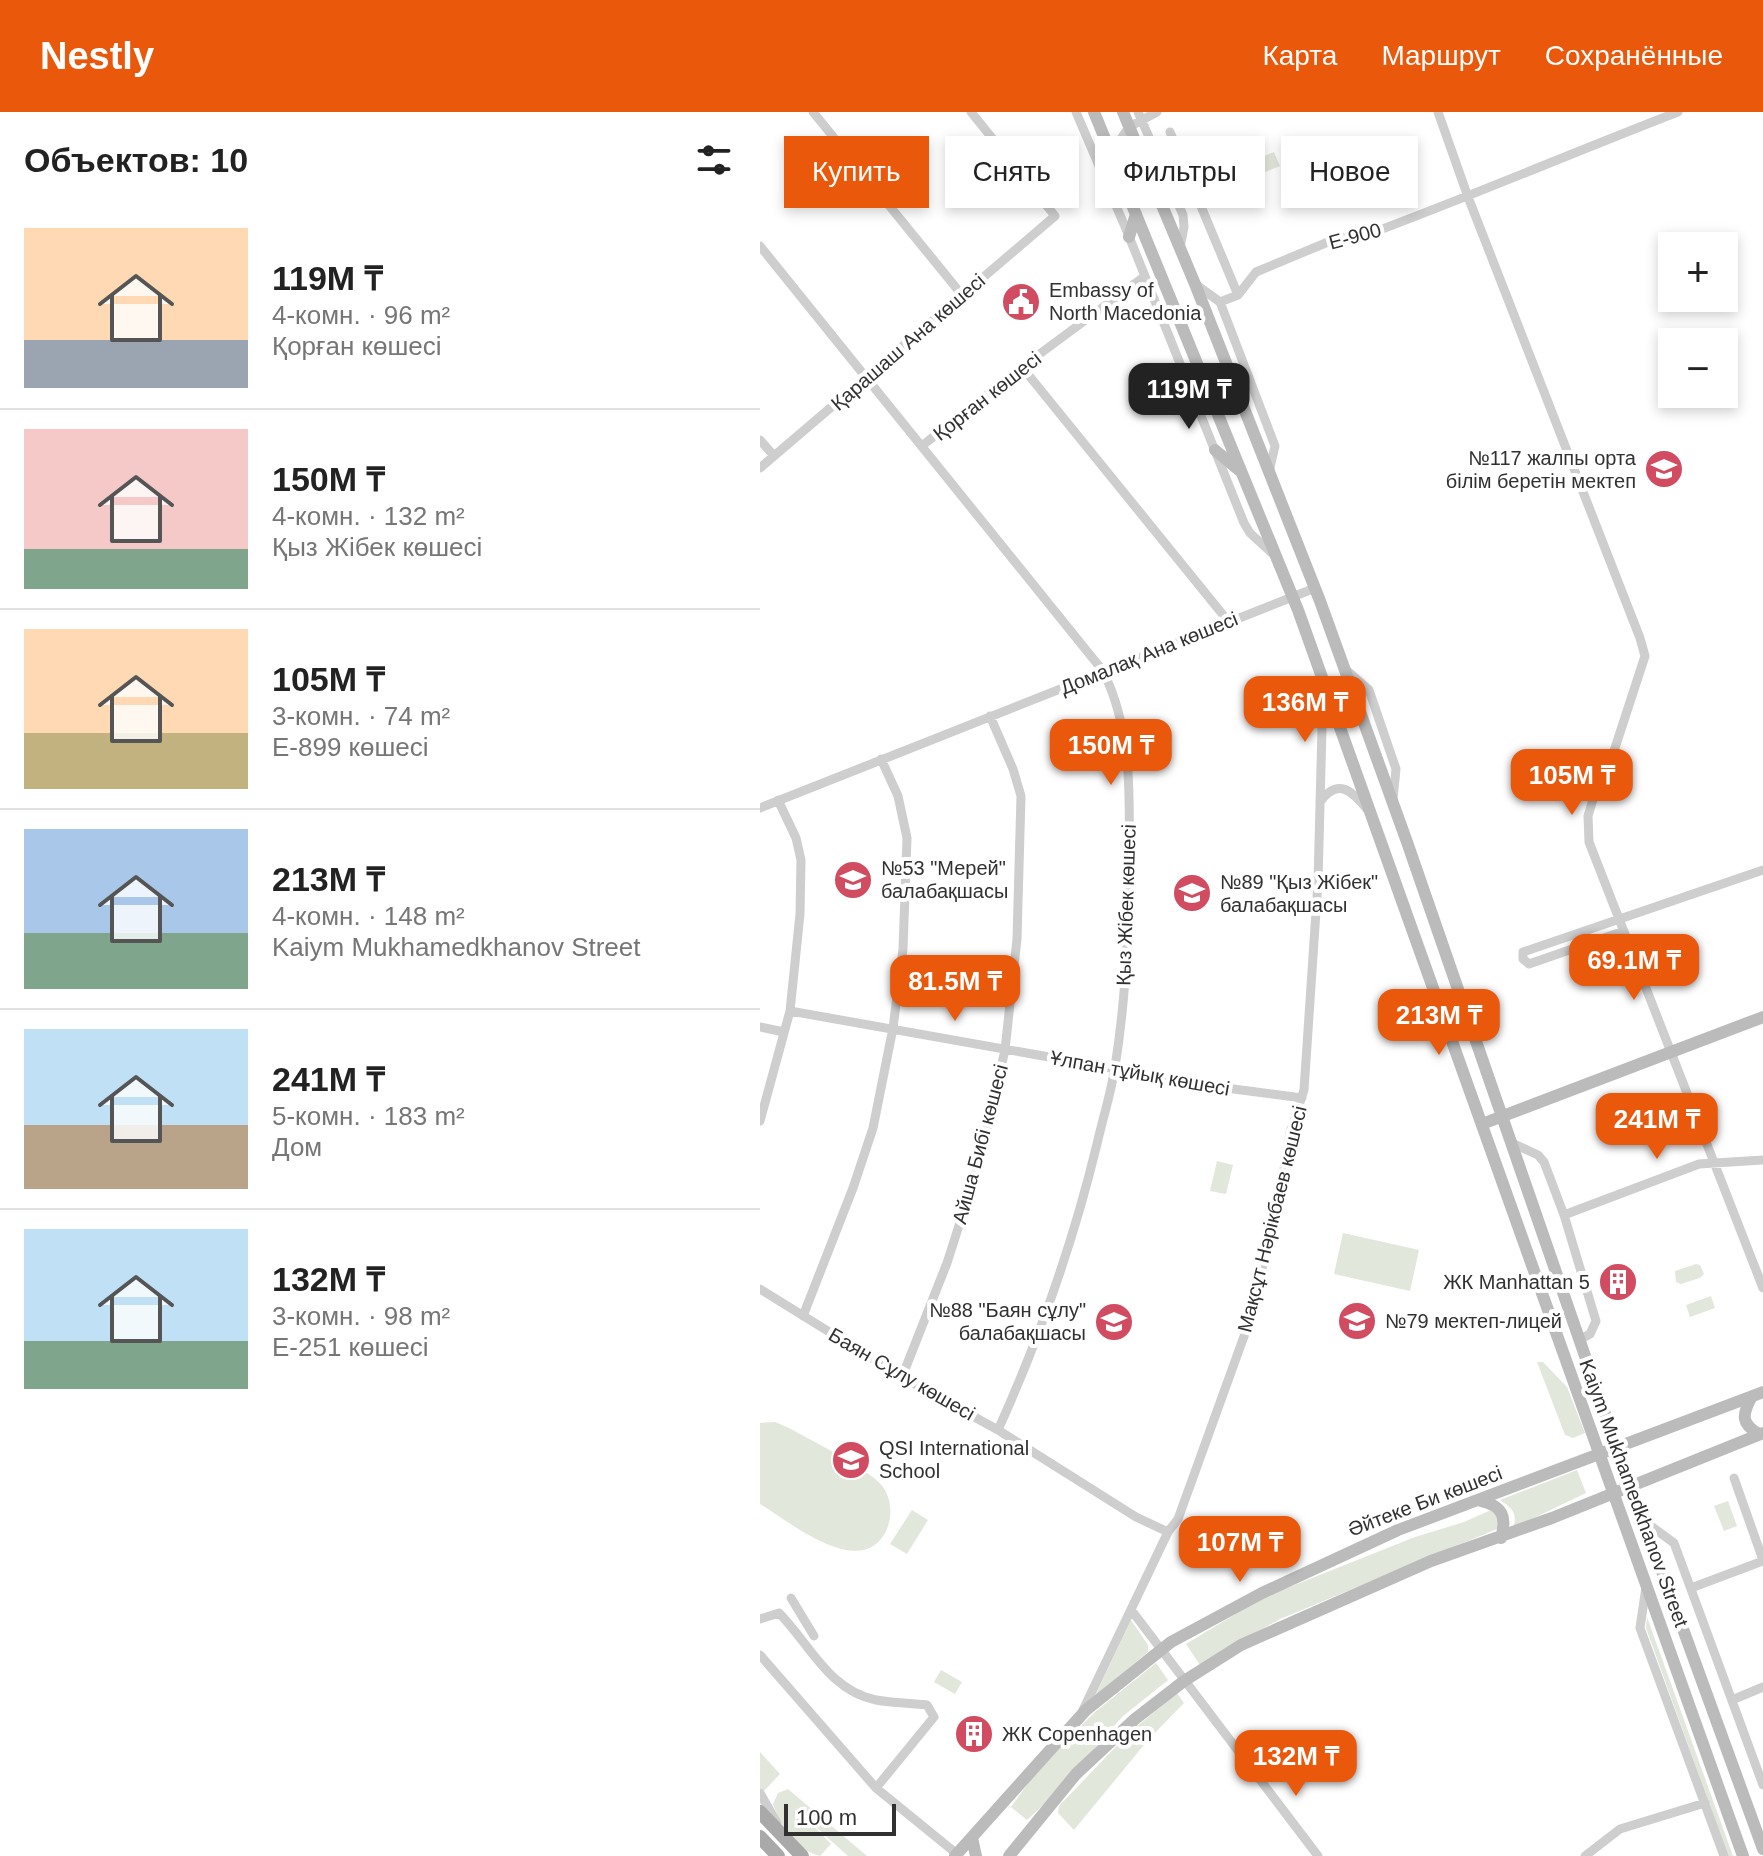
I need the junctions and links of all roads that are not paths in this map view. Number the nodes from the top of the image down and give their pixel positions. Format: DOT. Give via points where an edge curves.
graph roads {
  1 [pos="813,112"];
  2 [pos="971,112"];
  3 [pos="1076,112"];
  4 [pos="1094,112"];
  5 [pos="1123,112"];
  6 [pos="1157,112"];
  7 [pos="1438,112"];
  8 [pos="1678,112"];
  9 [pos="1139,115"];
  10 [pos="1129,127"];
  11 [pos="1170,132"];
  12 [pos="1104,136"];
  13 [pos="1123,136"];
  14 [pos="1468,197"];
  15 [pos="1134,208"];
  16 [pos="1136,214"];
  17 [pos="1129,237"];
  18 [pos="760,246"];
  19 [pos="1180,248"];
  20 [pos="1145,276"];
  21 [pos="1195,284"];
  22 [pos="962,295"];
  23 [pos="1238,295"];
  24 [pos="1220,302"];
  25 [pos="1022,367"];
  26 [pos="868,378"];
  27 [pos="760,440"];
  28 [pos="923,445"];
  29 [pos="1215,450"];
  30 [pos="774,456"];
  31 [pos="760,468"];
  32 [pos="1241,472"];
  33 [pos="1269,472"];
  34 [pos="1276,557"];
  35 [pos="1315,588"];
  36 [pos="1292,596"];
  37 [pos="1228,621"];
  38 [pos="1103,671"];
  39 [pos="1326,688"];
  40 [pos="990,716"];
  41 [pos="881,759"];
  42 [pos="778,800"];
  43 [pos="1320,802"];
  44 [pos="760,808"];
  45 [pos="1373,817"];
  46 [pos="1763,870"];
  47 [pos="1619,920"];
  48 [pos="1626,935"];
  49 [pos="790,1011"];
  50 [pos="1763,1017"];
  51 [pos="760,1027"];
  52 [pos="893,1028"];
  53 [pos="784,1032"];
  54 [pos="1005,1050"];
  55 [pos="1670,1052"];
  56 [pos="1115,1068"];
  57 [pos="1302,1098"];
  58 [pos="1502,1117"];
  59 [pos="760,1121"];
  60 [pos="1482,1124"];
  61 [pos="1512,1143"];
  62 [pos="1763,1160"];
  63 [pos="1713,1164"];
  64 [pos="1564,1215"];
  65 [pos="1763,1288"];
  66 [pos="760,1289"];
  67 [pos="803,1316"];
  68 [pos="1579,1340"];
  69 [pos="902,1377"];
  70 [pos="1757,1395"];
  71 [pos="998,1430"];
  72 [pos="1761,1433"];
  73 [pos="1617,1446"];
  74 [pos="1598,1454"];
  75 [pos="1734,1478"];
  76 [pos="1631,1486"];
  77 [pos="1612,1493"];
  78 [pos="1481,1501"];
  79 [pos="1644,1521"];
  80 [pos="1168,1532"];
  81 [pos="1501,1538"];
  82 [pos="1763,1560"];
  83 [pos="1646,1587"];
  84 [pos="1691,1588"];
  85 [pos="791,1598"];
  86 [pos="1132,1611"];
  87 [pos="760,1619"];
  88 [pos="814,1636"];
  89 [pos="1161,1650"];
  90 [pos="760,1655"];
  91 [pos="1184,1681"];
  92 [pos="1763,1687"];
  93 [pos="1732,1700"];
  94 [pos="1080,1716"];
  95 [pos="1763,1785"];
  96 [pos="876,1788"];
  97 [pos="760,1793"];
  98 [pos="1705,1803"];
  99 [pos="760,1812"];
  100 [pos="760,1837"];
  101 [pos="972,1838"];
  102 [pos="785,1841"];
  103 [pos="1763,1849"];
  104 [pos="956,1855"];
  105 [pos="778,1856"];
  106 [pos="802,1856"];
  107 [pos="976,1856"];
  108 [pos="1009,1856"];
  109 [pos="1318,1856"];
  110 [pos="1585,1856"];
  111 [pos="1724,1856"];
  112 [pos="1743,1856"];
  1 -- 22 [label="street"];
  2 -- 22 [label="street, Қарашаш Ана көшесі" via="1055,216"];
  3 -- 17 [label="street"];
  4 -- 12 [label="main road, Kaiym Mukhamedkhanov Street"];
  5 -- 10 [label="main road, Kaiym Mukhamedkhanov Street"];
  6 -- 9 [label="street"];
  7 -- 14 [label="street"];
  8 -- 14 [label="street, E-900"];
  9 -- 10 [label="street"];
  9 -- 19 [label="street" via="1183,215"];
  10 -- 13 [label="street"];
  10 -- 19 [label="main road, Kaiym Mukhamedkhanov Street"];
  11 -- 23 [label="street"];
  14 -- 23 [label="street, E-900" via="1353,240 1340,237 1256,272"];
  14 -- 47 [label="street" via="1645,656 1588,816 1589,842"];
  15 -- 16 [label="main road, Kaiym Mukhamedkhanov Street"];
  16 -- 17 [label="main road"];
  16 -- 32 [label="main road, Kaiym Mukhamedkhanov Street"];
  17 -- 20 [label="street"];
  18 -- 26 [label="street, Қыз Жібек көшесі"];
  19 -- 21 [label="main road, Kaiym Mukhamedkhanov Street"];
  20 -- 25 [label="street, Қорған көшесі"];
  20 -- 29 [label="street"];
  21 -- 24 [label="street"];
  21 -- 33 [label="main road, Kaiym Mukhamedkhanov Street"];
  22 -- 26 [label="street, Қарашаш Ана көшесі"];
  23 -- 24 [label="street, E-900"];
  24 -- 33 [label="street" via="1275,446"];
  25 -- 28 [label="street, Қорған көшесі"];
  25 -- 37 [label="street"];
  26 -- 28 [label="street, Қыз Жібек көшесі"];
  26 -- 30 [label="street, Қарашаш Ана көшесі"];
  27 -- 30 [label="street"];
  28 -- 38 [label="street, Қыз Жібек көшесі"];
  29 -- 32 [label="main road"];
  29 -- 34 [label="street" via="1244,523"];
  30 -- 31 [label="street, Қарашаш Ана көшесі"];
  32 -- 34 [label="main road, Kaiym Mukhamedkhanov Street"];
  33 -- 35 [label="main road, Kaiym Mukhamedkhanov Street"];
  34 -- 36 [label="main road, Kaiym Mukhamedkhanov Street"];
  35 -- 36 [label="street, Домалақ Ана көшесі"];
  35 -- 58 [label="main road, Kaiym Mukhamedkhanov Street"];
  36 -- 37 [label="street, Домалақ Ана көшесі"];
  36 -- 39 [label="main road, Kaiym Mukhamedkhanov Street"];
  37 -- 38 [label="street, Домалақ Ана көшесі"];
  38 -- 40 [label="street, Домалақ Ана көшесі"];
  38 -- 56 [label="street, Қыз Жібек көшесі" via="1124,725 1130,841 1129,923"];
  39 -- 43 [label="street, Мақсұт Нәрікбаев көшесі"];
  39 -- 45 [label="main road, Kaiym Mukhamedkhanov Street"];
  40 -- 41 [label="street, Домалақ Ана көшесі"];
  40 -- 54 [label="street, Айша Бибі көшесі" via="1021,796 1017,939"];
  41 -- 42 [label="street, Домалақ Ана көшесі"];
  41 -- 52 [label="street" via="898,796 907,838 903,949"];
  42 -- 44 [label="street, Домалақ Ана көшесі"];
  42 -- 49 [label="street" via="801,860"];
  43 -- 45 [label="street" via="1331,791 1352,791"];
  43 -- 57 [label="street, Мақсұт Нәрікбаев көшесі"];
  45 -- 60 [label="main road, Kaiym Mukhamedkhanov Street"];
  46 -- 47 [label="street"];
  47 -- 48 [label="street"];
  47 -- 48 [label="street" via="1523,952 1523,959 1529,964"];
  48 -- 55 [label="street"];
  49 -- 52 [label="street, Ұлпан тұйық көшесі"];
  49 -- 53 [label="street"];
  50 -- 55 [label="main road"];
  51 -- 53 [label="street"];
  52 -- 54 [label="street, Ұлпан тұйық көшесі"];
  52 -- 67 [label="street" via="873,1128"];
  53 -- 59 [label="street"];
  54 -- 56 [label="street, Ұлпан тұйық көшесі"];
  54 -- 69 [label="street, Айша Бибі көшесі" via="979,1163"];
  55 -- 58 [label="main road"];
  55 -- 63 [label="street"];
  56 -- 57 [label="street, Ұлпан тұйық көшесі"];
  56 -- 71 [label="street, Қыз Жібек көшесі" via="1064,1265"];
  57 -- 80 [label="street, Мақсұт Нәрікбаев көшесі" via="1247,1328 1178,1519"];
  58 -- 60 [label="main road"];
  58 -- 61 [label="main road, Kaiym Mukhamedkhanov Street"];
  60 -- 74 [label="main road, Kaiym Mukhamedkhanov Street"];
  61 -- 64 [label="street" via="1544,1162"];
  61 -- 68 [label="main road, Kaiym Mukhamedkhanov Street"];
  62 -- 63 [label="street"];
  63 -- 64 [label="street" via="1687,1168"];
  63 -- 65 [label="street"];
  64 -- 68 [label="street" via="1596,1321 1590,1334"];
  66 -- 67 [label="street, Баян Сұлу көшесі"];
  67 -- 69 [label="street, Баян Сұлу көшесі"];
  68 -- 73 [label="main road, Kaiym Mukhamedkhanov Street"];
  69 -- 71 [label="street, Баян Сұлу көшесі"];
  70 -- 72 [label="main road" via="1744,1422"];
  70 -- 73 [label="main road, Әйтеке Би көшесі"];
  71 -- 80 [label="street, Баян Сұлу көшесі"];
  72 -- 76 [label="main road"];
  73 -- 74 [label="main road, Әйтеке Би көшесі"];
  73 -- 76 [label="main road, Kaiym Mukhamedkhanov Street"];
  74 -- 77 [label="main road, Kaiym Mukhamedkhanov Street"];
  74 -- 78 [label="main road, Әйтеке Би көшесі"];
  75 -- 82 [label="street"];
  76 -- 77 [label="main road"];
  76 -- 79 [label="main road, Kaiym Mukhamedkhanov Street"];
  77 -- 81 [label="main road"];
  77 -- 83 [label="main road, Kaiym Mukhamedkhanov Street"];
  78 -- 81 [label="main road" via="1502,1512"];
  78 -- 89 [label="main road, Әйтеке Би көшесі" via="1352,1550"];
  79 -- 84 [label="street" via="1674,1543"];
  79 -- 103 [label="main road, Kaiym Mukhamedkhanov Street"];
  80 -- 86 [label="street, Мақсұт Нәрікбаев көшесі"];
  81 -- 91 [label="main road" via="1306,1614 1241,1645"];
  82 -- 84 [label="street"];
  83 -- 98 [label="street" via="1640,1628"];
  83 -- 112 [label="main road, Kaiym Mukhamedkhanov Street"];
  84 -- 93 [label="street"];
  85 -- 88 [label="street"];
  86 -- 89 [label="street"];
  86 -- 94 [label="street, Мақсұт Нәрікбаев көшесі"];
  87 -- 96 [label="street" via="779,1613 822,1667 846,1687 874,1700 927,1705 934,1717"];
  89 -- 91 [label="street"];
  89 -- 94 [label="main road, Әйтеке Би көшесі"];
  90 -- 96 [label="street"];
  91 -- 108 [label="main road" via="1076,1774"];
  91 -- 109 [label="street"];
  92 -- 93 [label="street"];
  93 -- 95 [label="street"];
  94 -- 101 [label="main road, Әйтеке Би көшесі"];
  96 -- 104 [label="street"];
  97 -- 102 [label="street"];
  98 -- 110 [label="street" via="1620,1829"];
  98 -- 111 [label="street"];
  99 -- 102 [label="main road"];
  100 -- 105 [label="main road"];
  101 -- 104 [label="main road, Әйтеке Би көшесі"];
  101 -- 107 [label="main road"];
  102 -- 106 [label="main road"];
}
